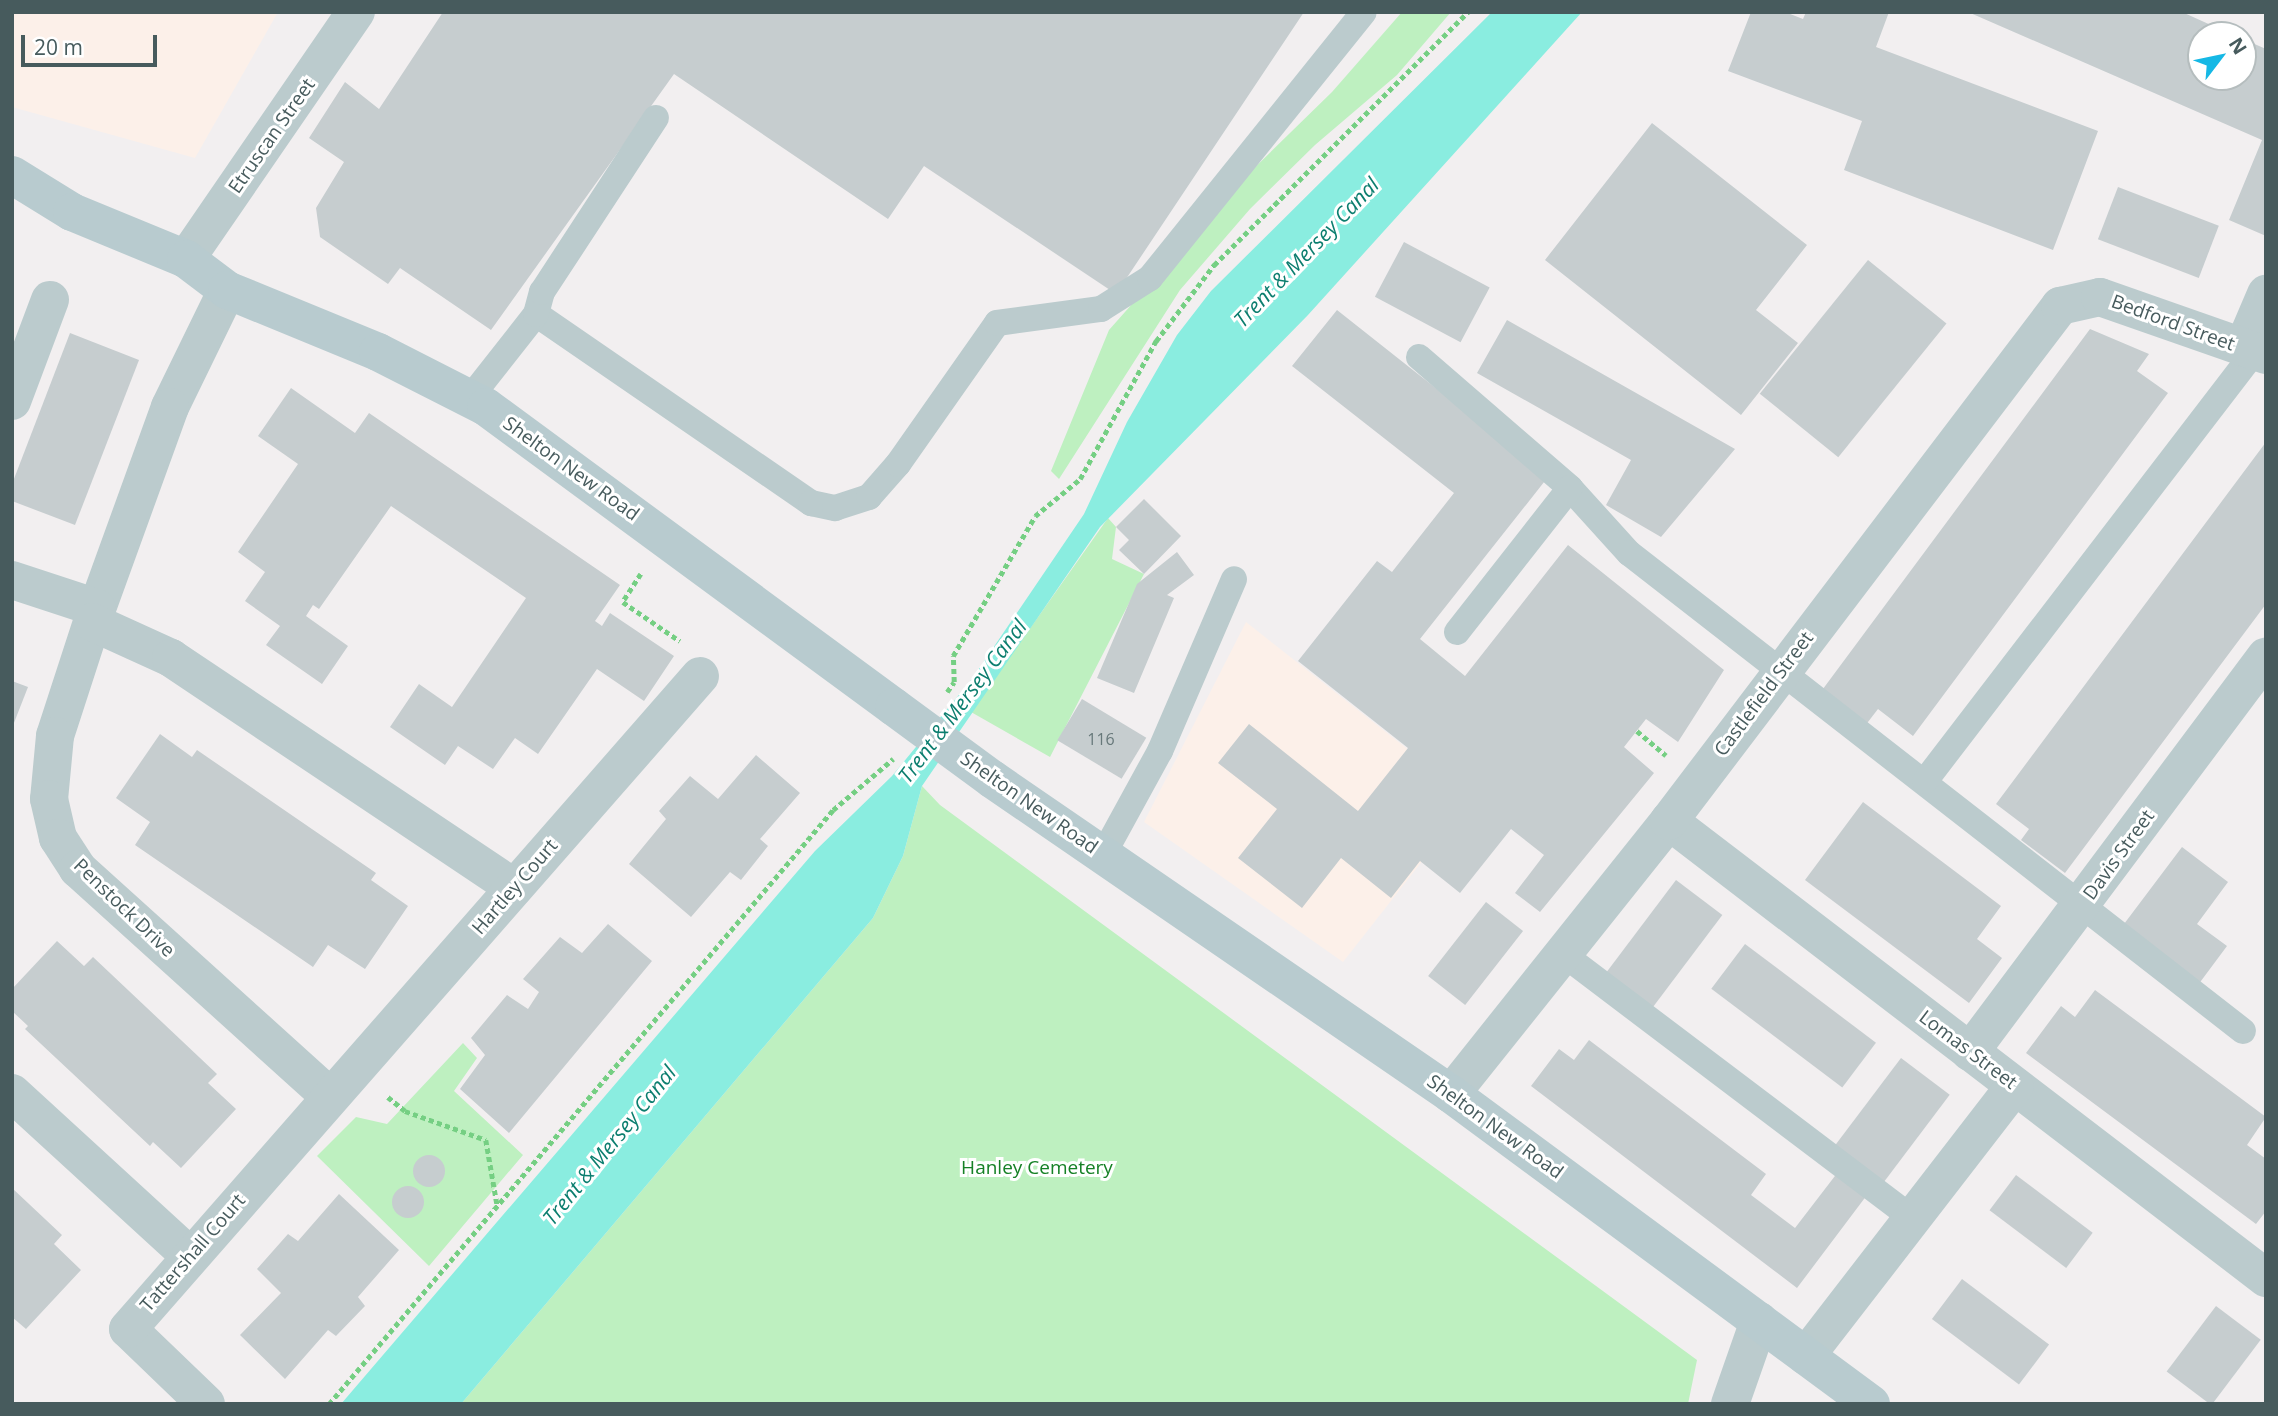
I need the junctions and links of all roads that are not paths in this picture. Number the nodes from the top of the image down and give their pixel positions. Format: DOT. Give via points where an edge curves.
graph roads {
  1 [pos="356,12"];
  2 [pos="1364,12"];
  3 [pos="656,118"];
  4 [pos="12,175"];
  5 [pos="186,259"];
  6 [pos="227,289"];
  7 [pos="2266,294"];
  8 [pos="2078,299"];
  9 [pos="50,300"];
  10 [pos="536,314"];
  11 [pos="2254,351"];
  12 [pos="1419,357"];
  13 [pos="470,398"];
  14 [pos="12,401"];
  15 [pos="1570,488"];
  16 [pos="1234,579"];
  17 [pos="12,580"];
  18 [pos="95,615"];
  19 [pos="1457,632"];
  20 [pos="2266,656"];
  21 [pos="1779,672"];
  22 [pos="700,676"];
  23 [pos="1925,781"];
  24 [pos="1669,821"];
  25 [pos="1103,855"];
  26 [pos="514,888"];
  27 [pos="2083,904"];
  28 [pos="1563,954"];
  29 [pos="2243,1031"];
  30 [pos="1970,1052"];
  31 [pos="2015,1086"];
  32 [pos="12,1093"];
  33 [pos="1451,1094"];
  34 [pos="329,1097"];
  35 [pos="1913,1219"];
  36 [pos="190,1256"];
  37 [pos="2266,1278"];
  38 [pos="1759,1321"];
  39 [pos="1806,1356"];
  40 [pos="206,1404"];
  41 [pos="1730,1404"];
  42 [pos="1871,1404"];
  1 -- 5 [label="street, Etruscan Street"];
  2 -- 10 [label="lane" via="1150,278 1101,309 997,323 898,464 869,497 835,508 811,503"];
  3 -- 10 [label="lane" via="542,292"];
  4 -- 5 [label="main road, Shelton New Road" via="72,212"];
  5 -- 6 [label="main road, Shelton New Road"];
  6 -- 13 [label="main road, Shelton New Road" via="379,352"];
  6 -- 18 [label="street, Penstock Drive" via="170,407"];
  7 -- 11 [label="street"];
  8 -- 11 [label="street, Bedford Street" via="2099,297"];
  8 -- 21 [label="street, Castlefield Street" via="2060,306"];
  9 -- 14 [label="street"];
  10 -- 13 [label="lane"];
  11 -- 23 [label="lane"];
  12 -- 15 [label="lane"];
  13 -- 25 [label="main road, Shelton New Road, bridge"];
  15 -- 19 [label="lane"];
  15 -- 21 [label="lane" via="1629,553"];
  16 -- 25 [label="lane" via="1160,751"];
  17 -- 18 [label="street"];
  18 -- 26 [label="street" via="170,658"];
  18 -- 34 [label="street, Penstock Drive" via="55,736 49,800 58,838 78,869"];
  20 -- 27 [label="street, Davis Street"];
  21 -- 23 [label="lane"];
  21 -- 24 [label="street, Castlefield Street"];
  22 -- 26 [label="street, Hartley Court"];
  23 -- 27 [label="lane"];
  24 -- 28 [label="street, Castlefield Street"];
  24 -- 30 [label="street, Lomas Street"];
  25 -- 33 [label="main road, Shelton New Road"];
  26 -- 34 [label="street, Hartley Court"];
  27 -- 29 [label="lane"];
  27 -- 30 [label="street, Davis Street"];
  28 -- 33 [label="street, Castlefield Street"];
  28 -- 35 [label="lane"];
  30 -- 31 [label="street, Lomas Street"];
  31 -- 35 [label="street"];
  31 -- 37 [label="street, Lomas Street"];
  32 -- 36 [label="street"];
  33 -- 38 [label="main road, Shelton New Road"];
  34 -- 36 [label="street, Tattershall Court"];
  35 -- 39 [label="street"];
  36 -- 40 [label="street, Tattershall Court" via="128,1329"];
  38 -- 39 [label="main road, Shelton New Road"];
  38 -- 41 [label="street"];
  39 -- 42 [label="main road, Shelton New Road"];
}
